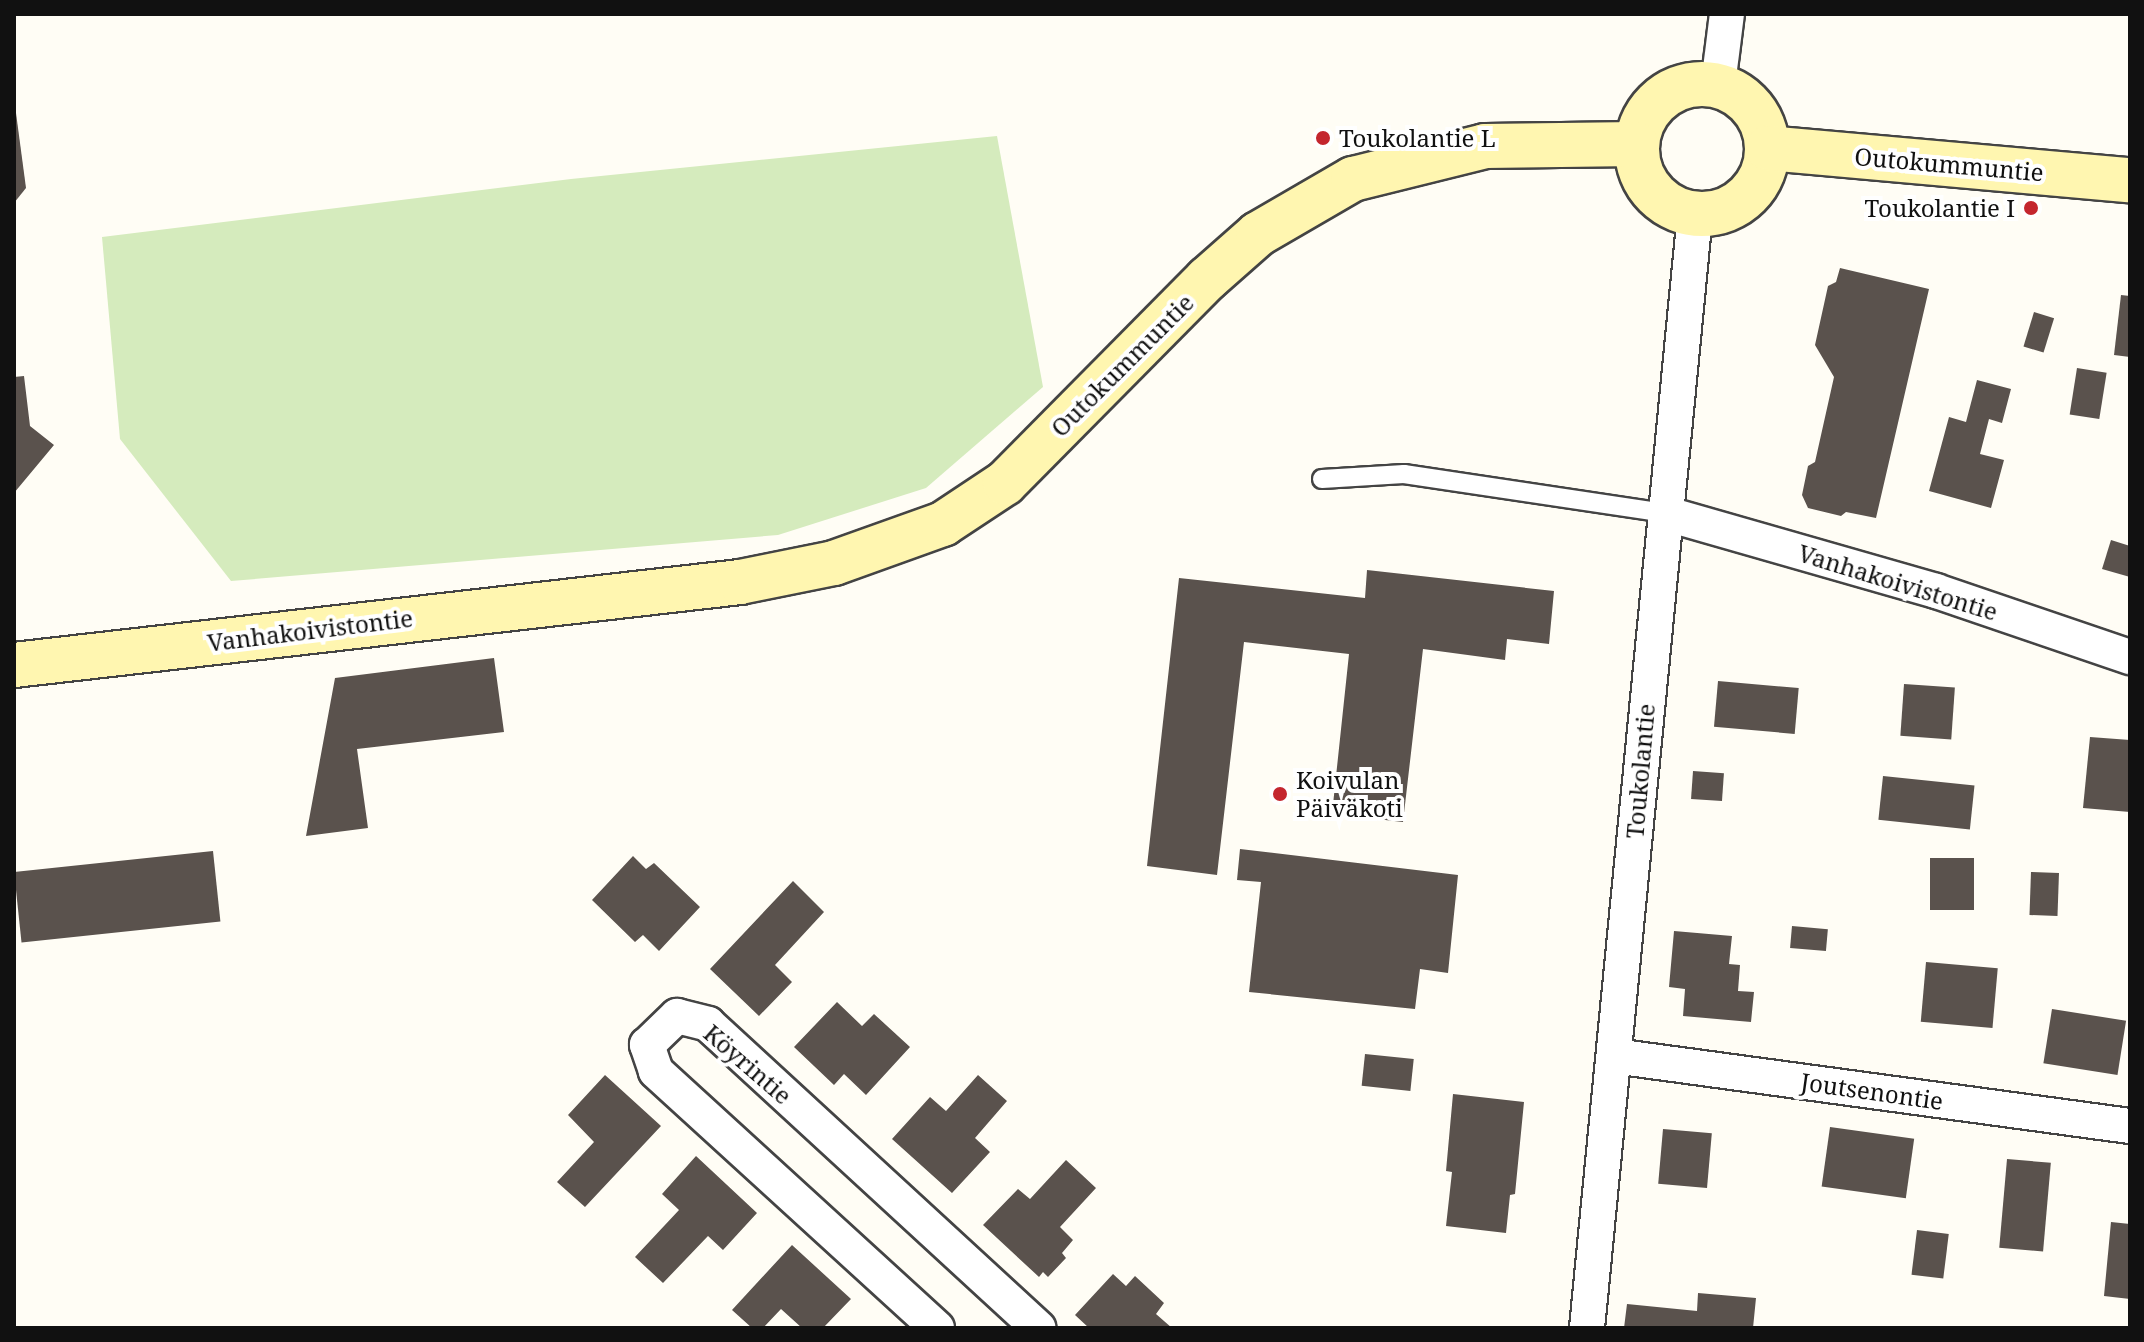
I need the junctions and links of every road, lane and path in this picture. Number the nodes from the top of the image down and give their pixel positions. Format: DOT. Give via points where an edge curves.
graph roads {
  1 [pos="1727,14"];
  2 [pos="1718,85"];
  3 [pos="1636,144"];
  4 [pos="1768,148"];
  5 [pos="2130,180"];
  6 [pos="1695,214"];
  7 [pos="1322,479"];
  8 [pos="1664,513"];
  9 [pos="607,597"];
  10 [pos="2130,657"];
  11 [pos="14,665"];
  12 [pos="1614,1056"];
  13 [pos="2130,1126"];
  14 [pos="937,1328"];
  15 [pos="1039,1328"];
  16 [pos="1587,1328"];
  1 -- 2 [label="street"];
  2 -- 3 [label="main road" via="1695,83 1664,96 1642,122"];
  2 -- 4 [label="main road" via="1738,93 1754,108"];
  3 -- 6 [label="main road" via="1645,183 1658,198"];
  3 -- 9 [label="main road, Outokummuntie" via="1485,146 1353,179 1258,234 1005,483 943,524 834,563 740,582"];
  4 -- 5 [label="main road, Outokummuntie"];
  4 -- 6 [label="main road" via="1753,189 1727,208"];
  6 -- 8 [label="street, Toukolantie"];
  7 -- 8 [label="lane" via="1404,474"];
  8 -- 10 [label="street, Vanhakoivistontie" via="1936,591"];
  8 -- 12 [label="street, Toukolantie"];
  9 -- 11 [label="main road, Vanhakoivistontie"];
  12 -- 13 [label="street, Joutsenontie"];
  12 -- 16 [label="street, Toukolantie"];
  14 -- 15 [label="street, Köyrintie" via="656,1071 647,1045 677,1016 708,1024"];
}
